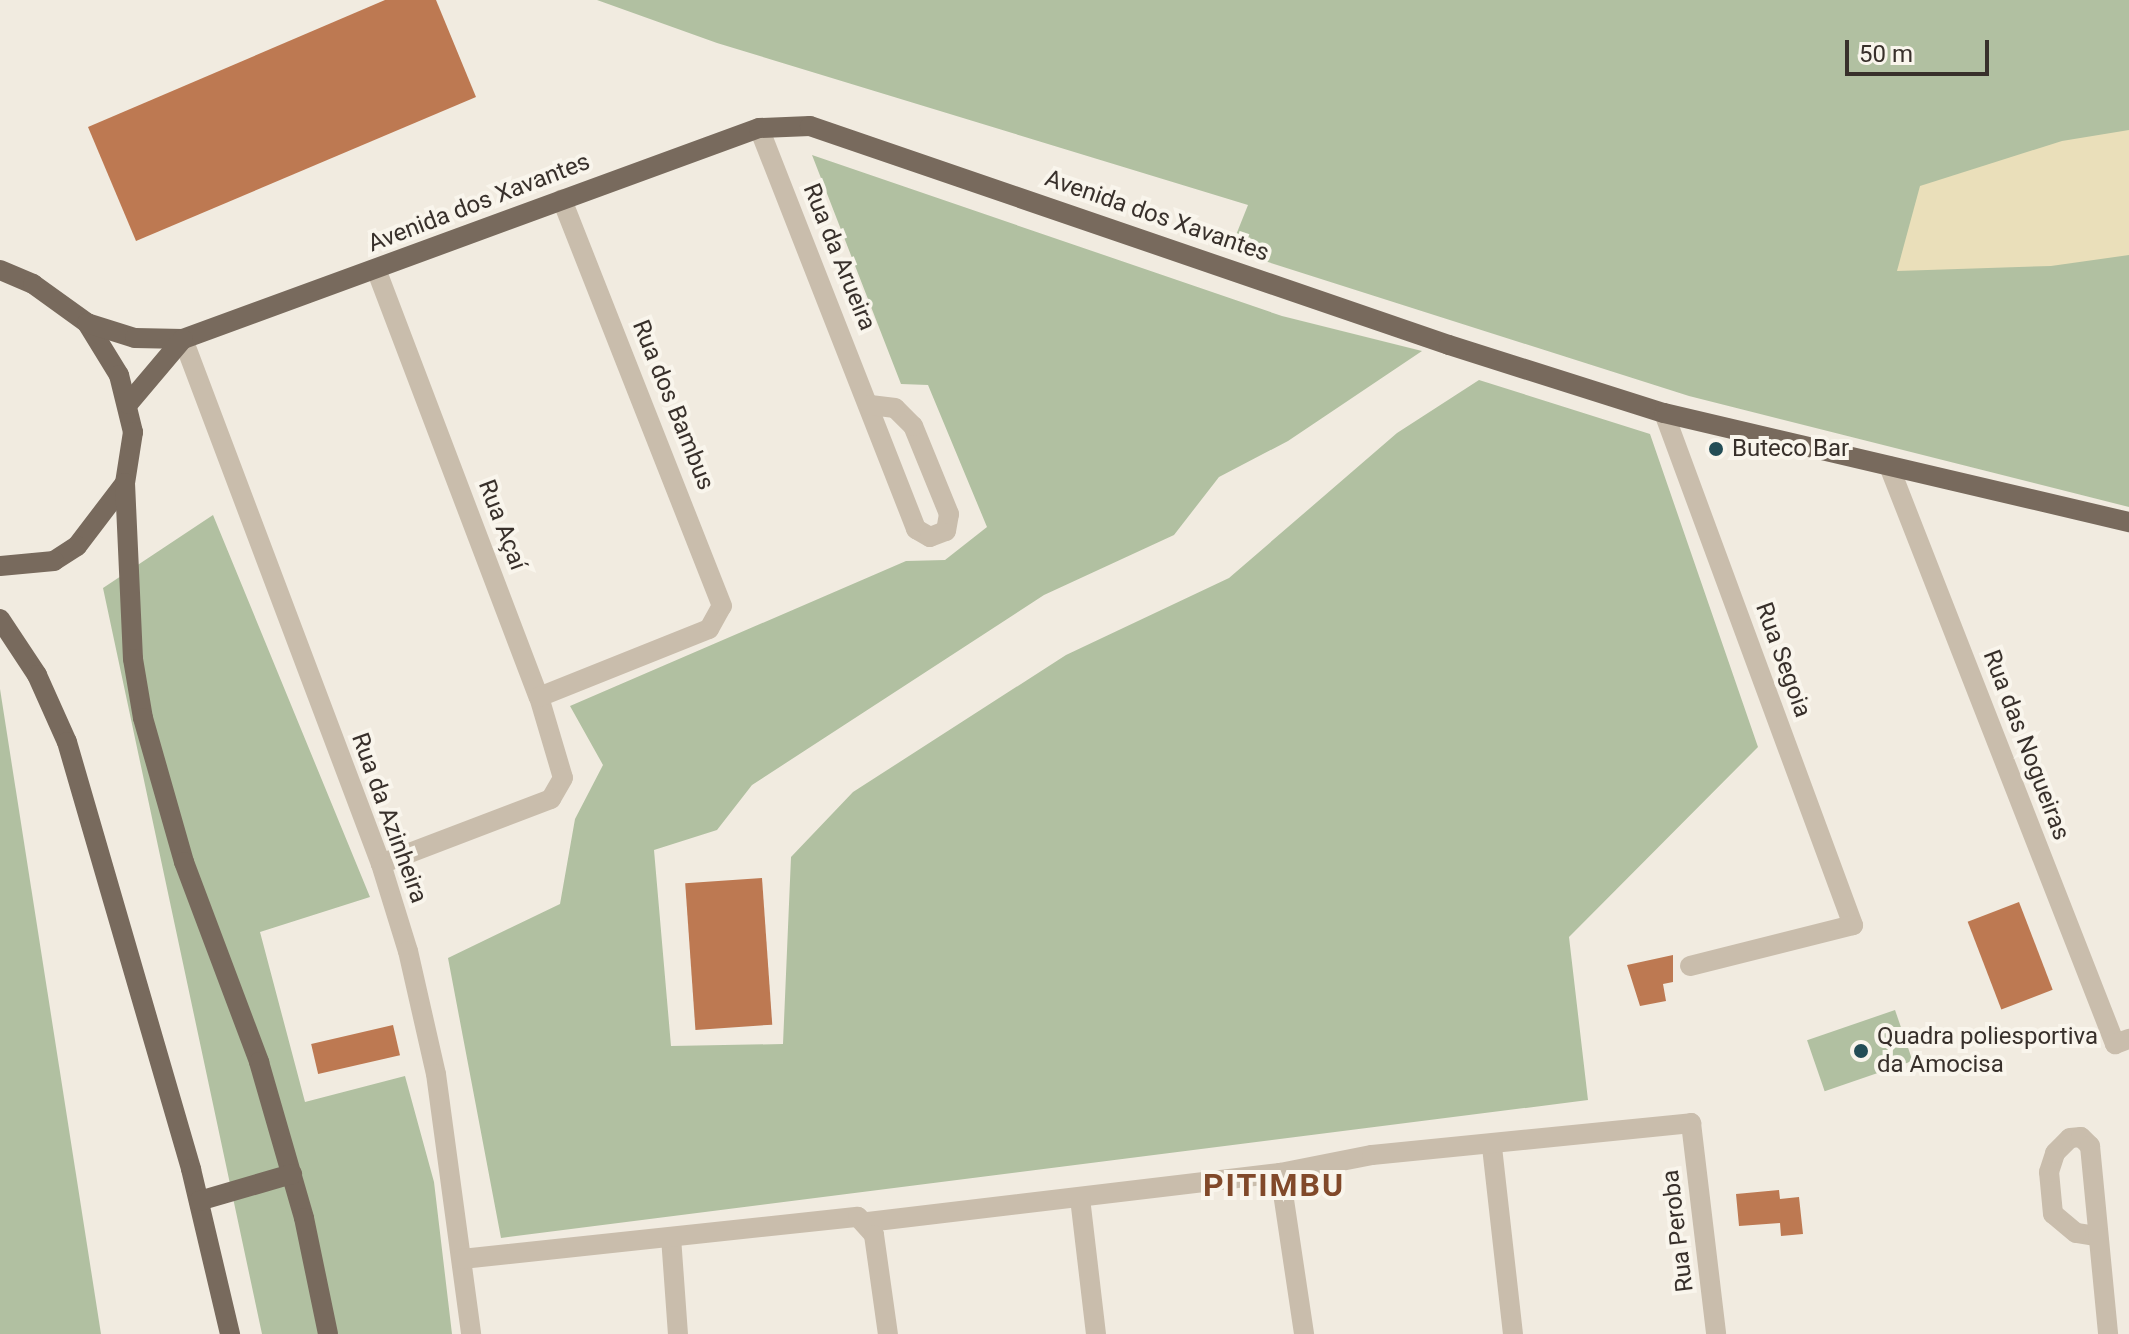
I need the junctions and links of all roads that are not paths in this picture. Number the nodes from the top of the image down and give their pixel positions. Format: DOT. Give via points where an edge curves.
graph roads {
  1 [pos="759,128"];
  2 [pos="562,199"];
  3 [pos="376,269"];
  4 [pos="0,270"];
  5 [pos="87,323"];
  6 [pos="183,339"];
  7 [pos="128,404"];
  8 [pos="870,405"];
  9 [pos="1664,413"];
  10 [pos="1889,466"];
  11 [pos="125,483"];
  12 [pos="2129,522"];
  13 [pos="0,566"];
  14 [pos="0,619"];
  15 [pos="539,697"];
  16 [pos="381,864"];
  17 [pos="1690,966"];
  18 [pos="2122,1042"];
  19 [pos="1492,1147"];
  20 [pos="1280,1173"];
  21 [pos="292,1174"];
  22 [pos="1080,1198"];
  23 [pos="199,1201"];
  24 [pos="863,1220"];
  25 [pos="2096,1236"];
  26 [pos="671,1237"];
  27 [pos="462,1259"];
  28 [pos="230,1334"];
  29 [pos="328,1334"];
  30 [pos="471,1334"];
  31 [pos="678,1334"];
  32 [pos="888,1334"];
  33 [pos="1096,1334"];
  34 [pos="1304,1334"];
  35 [pos="1513,1334"];
  36 [pos="1716,1334"];
  37 [pos="2108,1334"];
  1 -- 2 [label="main road, Avenida dos Xavantes"];
  1 -- 8 [label="street, Rua da Arueira"];
  1 -- 9 [label="main road, Avenida dos Xavantes" via="810,126 867,143 1449,345"];
  2 -- 3 [label="main road, Avenida dos Xavantes"];
  2 -- 15 [label="street, Rua dos Bambus" via="722,606 709,629"];
  3 -- 6 [label="main road, Avenida dos Xavantes"];
  3 -- 15 [label="street, Rua Açaí"];
  4 -- 5 [label="main road" via="33,284"];
  5 -- 6 [label="main road, Avenida dos Xavantes" via="135,338"];
  5 -- 7 [label="main road" via="119,375"];
  6 -- 7 [label="main road, Avenida dos Xavantes"];
  6 -- 16 [label="street, Rua da Azinheira"];
  7 -- 11 [label="main road" via="133,432"];
  8 -- 8 [label="street, Rua da Arueira" via="895,408 913,426 949,514 950,524 937,536 916,529"];
  9 -- 10 [label="main road, Avenida dos Xavantes"];
  9 -- 17 [label="street, Rua Segoia" via="1853,925"];
  10 -- 12 [label="main road, Avenida dos Xavantes"];
  10 -- 18 [label="street, Rua das Nogueiras"];
  11 -- 13 [label="main road" via="77,546 54,561"];
  11 -- 21 [label="main road" via="133,659 146,732"];
  14 -- 23 [label="main road" via="37,675 67,742"];
  15 -- 16 [label="street, Rua Açaí" via="563,778 551,799"];
  16 -- 27 [label="street, Rua da Azinheira" via="436,1074"];
  19 -- 20 [label="street" via="1372,1155"];
  19 -- 35 [label="street"];
  19 -- 36 [label="street, Rua Peroba" via="1691,1123"];
  20 -- 22 [label="street"];
  20 -- 34 [label="street"];
  21 -- 23 [label="main road"];
  21 -- 29 [label="main road"];
  22 -- 24 [label="street"];
  22 -- 33 [label="street"];
  23 -- 28 [label="main road"];
  24 -- 26 [label="street"];
  24 -- 32 [label="street"];
  25 -- 25 [label="street" via="2090,1146 2081,1137 2070,1138 2055,1153 2049,1172 2053,1214 2076,1233"];
  25 -- 37 [label="street"];
  26 -- 27 [label="street"];
  26 -- 31 [label="street"];
  27 -- 30 [label="street, Rua da Azinheira"];
}
